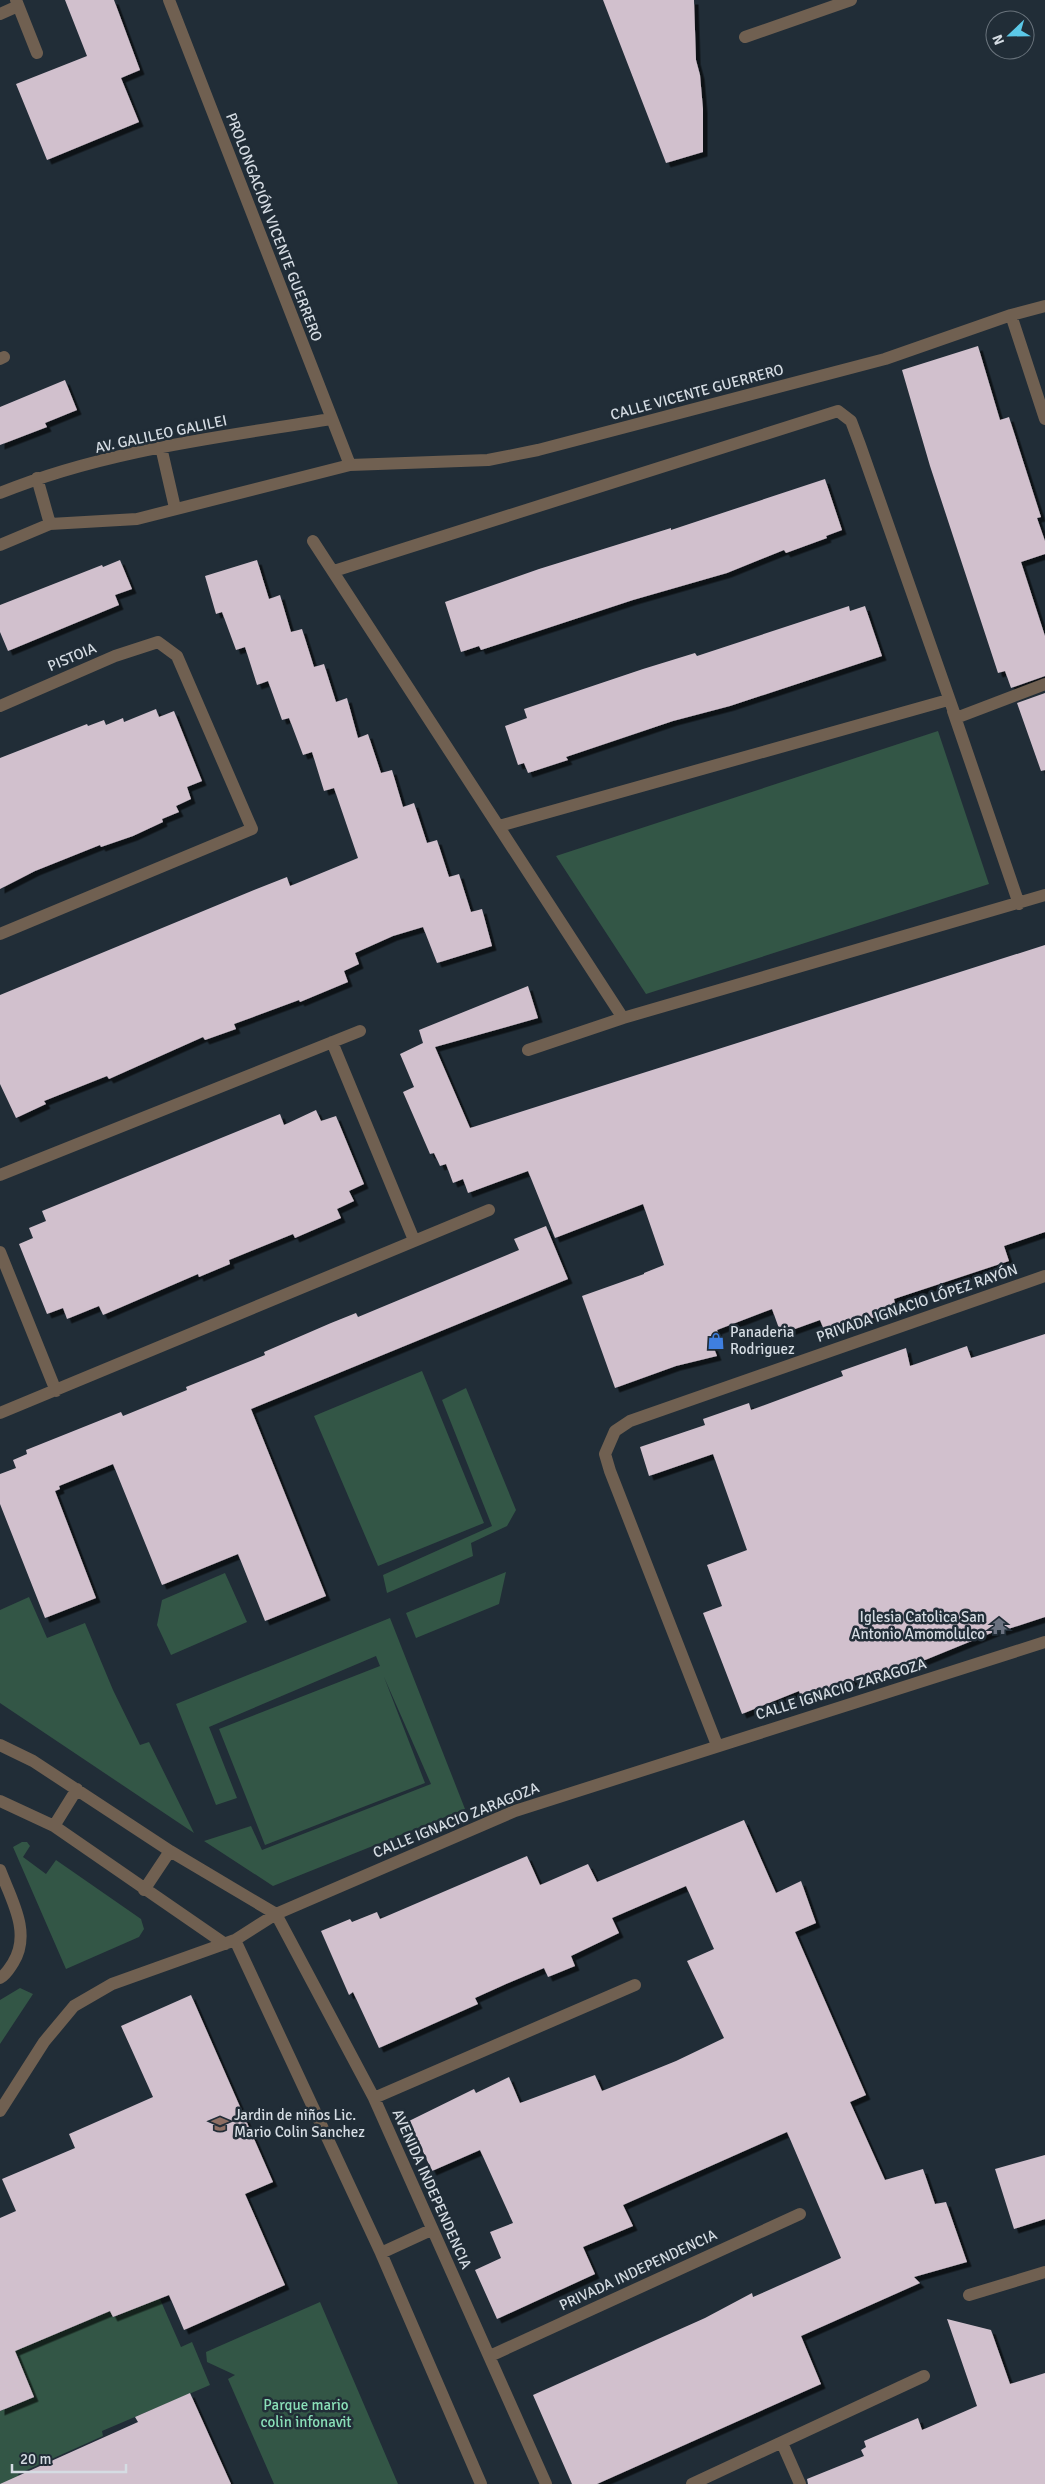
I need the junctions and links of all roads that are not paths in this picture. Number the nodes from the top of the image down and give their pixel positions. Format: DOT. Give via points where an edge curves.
graph roads {
  1 [pos="169,0"];
  2 [pos="851,0"];
  3 [pos="17,3"];
  4 [pos="0,14"];
  5 [pos="745,37"];
  6 [pos="37,53"];
  7 [pos="1045,306"];
  8 [pos="1011,315"];
  9 [pos="332,419"];
  10 [pos="1045,420"];
  11 [pos="161,447"];
  12 [pos="350,465"];
  13 [pos="37,478"];
  14 [pos="0,493"];
  15 [pos="175,508"];
  16 [pos="50,524"];
  17 [pos="313,541"];
  18 [pos="0,545"];
  19 [pos="334,571"];
  20 [pos="1045,684"];
  21 [pos="948,700"];
  22 [pos="0,706"];
  23 [pos="956,718"];
  24 [pos="499,826"];
  25 [pos="1045,896"];
  26 [pos="1019,904"];
  27 [pos="0,934"];
  28 [pos="623,1018"];
  29 [pos="360,1031"];
  30 [pos="332,1042"];
  31 [pos="528,1050"];
  32 [pos="0,1175"];
  33 [pos="489,1210"];
  34 [pos="414,1240"];
  35 [pos="0,1252"];
  36 [pos="1045,1276"];
  37 [pos="56,1391"];
  38 [pos="0,1414"];
  39 [pos="1045,1642"];
  40 [pos="0,1745"];
  41 [pos="717,1745"];
  42 [pos="77,1789"];
  43 [pos="0,1801"];
  44 [pos="54,1826"];
  45 [pos="170,1851"];
  46 [pos="0,1870"];
  47 [pos="144,1890"];
  48 [pos="276,1914"];
  49 [pos="230,1942"];
  50 [pos="0,1978"];
  51 [pos="635,1985"];
  52 [pos="374,2098"];
  53 [pos="0,2111"];
  54 [pos="800,2214"];
  55 [pos="431,2230"];
  56 [pos="381,2253"];
  57 [pos="1045,2272"];
  58 [pos="969,2295"];
  59 [pos="490,2356"];
  60 [pos="924,2376"];
  61 [pos="782,2443"];
  62 [pos="481,2484"];
  63 [pos="546,2484"];
  64 [pos="692,2484"];
  65 [pos="800,2484"];
  1 -- 9 [label="street, PROLONGACIÓN VICENTE GUERRERO"];
  2 -- 5 [label="street"];
  3 -- 4 [label="street"];
  3 -- 6 [label="street"];
  7 -- 8 [label="street, CALLE VICENTE GUERRERO"];
  8 -- 10 [label="street"];
  8 -- 12 [label="street, CALLE VICENTE GUERRERO" via="885,359 538,450 488,460"];
  9 -- 11 [label="street, AV. GALILEO GALILEI"];
  9 -- 12 [label="street, PROLONGACIÓN VICENTE GUERRERO"];
  11 -- 13 [label="street, AV. GALILEO GALILEI"];
  11 -- 15 [label="street"];
  12 -- 15 [label="street, CALLE VICENTE GUERRERO"];
  13 -- 14 [label="street, AV. GALILEO GALILEI"];
  13 -- 16 [label="street"];
  15 -- 16 [label="street, CALLE VICENTE GUERRERO" via="137,519"];
  16 -- 18 [label="street, CALLE VICENTE GUERRERO"];
  17 -- 19 [label="street"];
  19 -- 21 [label="street" via="838,411 851,421"];
  19 -- 24 [label="street"];
  20 -- 23 [label="street"];
  21 -- 23 [label="street"];
  21 -- 24 [label="street"];
  22 -- 27 [label="street, PISTOIA" via="115,656 158,642 177,656 252,829"];
  23 -- 26 [label="street"];
  24 -- 28 [label="street"];
  25 -- 26 [label="street"];
  26 -- 28 [label="street"];
  28 -- 31 [label="street"];
  29 -- 30 [label="street"];
  30 -- 32 [label="street"];
  30 -- 34 [label="street"];
  33 -- 34 [label="street"];
  34 -- 37 [label="street"];
  35 -- 37 [label="street"];
  36 -- 41 [label="street, PRIVADA IGNACIO LÓPEZ RAYÓN" via="630,1420 615,1431 605,1454"];
  37 -- 38 [label="street"];
  39 -- 41 [label="street, CALLE IGNACIO ZARAGOZA"];
  40 -- 42 [label="street"];
  41 -- 48 [label="street, CALLE IGNACIO ZARAGOZA" via="515,1811"];
  42 -- 44 [label="street"];
  42 -- 45 [label="street"];
  43 -- 44 [label="street"];
  44 -- 47 [label="street"];
  45 -- 47 [label="street"];
  45 -- 48 [label="street"];
  46 -- 50 [label="street" via="22,1927 18,1955"];
  47 -- 49 [label="street"];
  48 -- 49 [label="street, CALLE IGNACIO ZARAGOZA"];
  48 -- 52 [label="street, AVENIDA INDEPENDENCIA"];
  49 -- 53 [label="street, CALLE IGNACIO ZARAGOZA" via="112,1984 74,2006 44,2042"];
  49 -- 56 [label="street"];
  51 -- 52 [label="street"];
  52 -- 55 [label="street, AVENIDA INDEPENDENCIA"];
  54 -- 59 [label="street, PRIVADA INDEPENDENCIA"];
  55 -- 56 [label="street"];
  55 -- 59 [label="street, AVENIDA INDEPENDENCIA"];
  56 -- 62 [label="street"];
  57 -- 58 [label="street"];
  59 -- 63 [label="street, AVENIDA INDEPENDENCIA"];
  60 -- 61 [label="street"];
  61 -- 64 [label="street"];
  61 -- 65 [label="street"];
}
